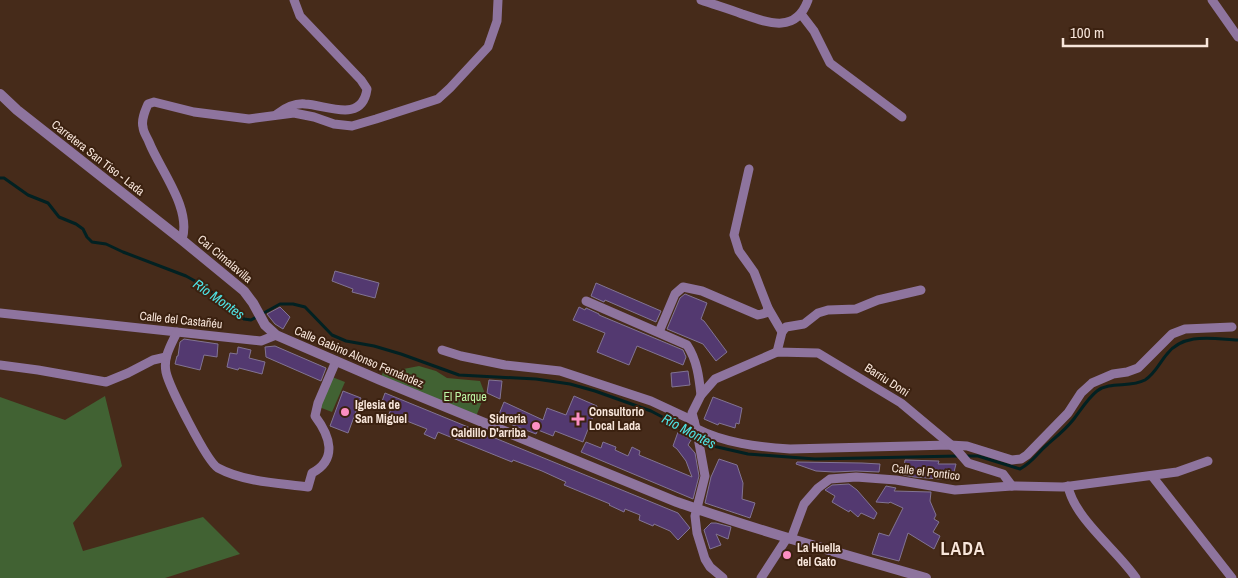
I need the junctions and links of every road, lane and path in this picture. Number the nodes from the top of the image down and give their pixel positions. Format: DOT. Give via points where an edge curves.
graph roads {
  1 [pos="294,0"];
  2 [pos="498,0"];
  3 [pos="701,0"];
  4 [pos="808,0"];
  5 [pos="1212,0"];
  6 [pos="801,14"];
  7 [pos="1238,37"];
  8 [pos="0,94"];
  9 [pos="274,116"];
  10 [pos="902,117"];
  11 [pos="749,169"];
  12 [pos="182,240"];
  13 [pos="921,290"];
  14 [pos="586,300"];
  15 [pos="768,308"];
  16 [pos="0,313"];
  17 [pos="265,325"];
  18 [pos="1232,327"];
  19 [pos="177,332"];
  20 [pos="658,332"];
  21 [pos="782,332"];
  22 [pos="276,336"];
  23 [pos="442,350"];
  24 [pos="777,352"];
  25 [pos="166,357"];
  26 [pos="336,362"];
  27 [pos="0,365"];
  28 [pos="701,395"];
  29 [pos="695,427"];
  30 [pos="953,447"];
  31 [pos="1208,461"];
  32 [pos="1152,476"];
  33 [pos="1012,486"];
  34 [pos="1068,486"];
  35 [pos="697,509"];
  36 [pos="789,538"];
  37 [pos="720,577"];
  38 [pos="761,578"];
  39 [pos="926,578"];
  40 [pos="1136,578"];
  41 [pos="1232,578"];
  1 -- 9 [label="street" via="300,16 361,80 367,88 366,96 360,105 348,110 295,104"];
  2 -- 9 [label="street" via="497,21 488,47 438,99 352,126 294,113"];
  3 -- 6 [label="street" via="768,23 783,23 797,19"];
  4 -- 6 [label="street"];
  5 -- 7 [label="street"];
  6 -- 10 [label="street" via="830,62"];
  8 -- 12 [label="street, Carretera San Tiso - Lada"];
  9 -- 12 [label="street" via="249,119 194,112 154,102 148,104 142,127 174,188 185,232"];
  11 -- 15 [label="street" via="734,235 739,251 754,272"];
  12 -- 17 [label="street, Cai Cimalavilla" via="244,291"];
  13 -- 21 [label="street" via="856,309 818,313 804,324 786,327"];
  14 -- 20 [label="street"];
  15 -- 20 [label="street" via="766,313 758,316 702,291 683,287 675,294"];
  15 -- 21 [label="street"];
  16 -- 19 [label="street, Calle del Castañéu"];
  17 -- 22 [label="street, Calle Gabino Alonso Fernández"];
  18 -- 30 [label="street" via="1185,329 1172,334 1138,368 1092,382 1068,412 1021,459 1012,460 967,446"];
  19 -- 22 [label="street, Calle del Castañéu" via="261,341"];
  19 -- 25 [label="street"];
  20 -- 28 [label="street" via="687,344 694,354"];
  21 -- 24 [label="street"];
  22 -- 26 [label="street, Calle Gabino Alonso Fernández"];
  23 -- 29 [label="street" via="505,365 560,371 651,401"];
  24 -- 28 [label="street, Barriu Doni" via="715,379"];
  24 -- 30 [label="street, Barriu Doni" via="818,352 901,403"];
  25 -- 26 [label="street" via="165,371 173,392 216,468 242,477 308,487 312,473 322,468 328,459 328,440 315,416"];
  25 -- 27 [label="street" via="106,382"];
  26 -- 35 [label="street, Calle Gabino Alonso Fernández"];
  28 -- 29 [label="street, Barriu Doni" via="692,413"];
  29 -- 30 [label="street" via="709,435 766,448"];
  29 -- 35 [label="street, Barriu Doni" via="705,476"];
  30 -- 33 [label="street, Barriu Doni" via="968,463 1003,474"];
  31 -- 32 [label="street, Calle el Pontico" via="1177,472"];
  32 -- 34 [label="street, Calle el Pontico"];
  32 -- 41 [label="street"];
  33 -- 34 [label="street, Calle el Pontico"];
  33 -- 36 [label="street, Calle el Pontico" via="955,490 896,480 830,479 804,504"];
  34 -- 40 [label="street" via="1079,511"];
  35 -- 36 [label="street, Calle Gabino Alonso Fernández"];
  35 -- 37 [label="street, Barriu Doni" via="697,533 705,559"];
  36 -- 38 [label="street, Calle el Pontico"];
  36 -- 39 [label="street, Calle Gabino Alonso Fernández"];
}
